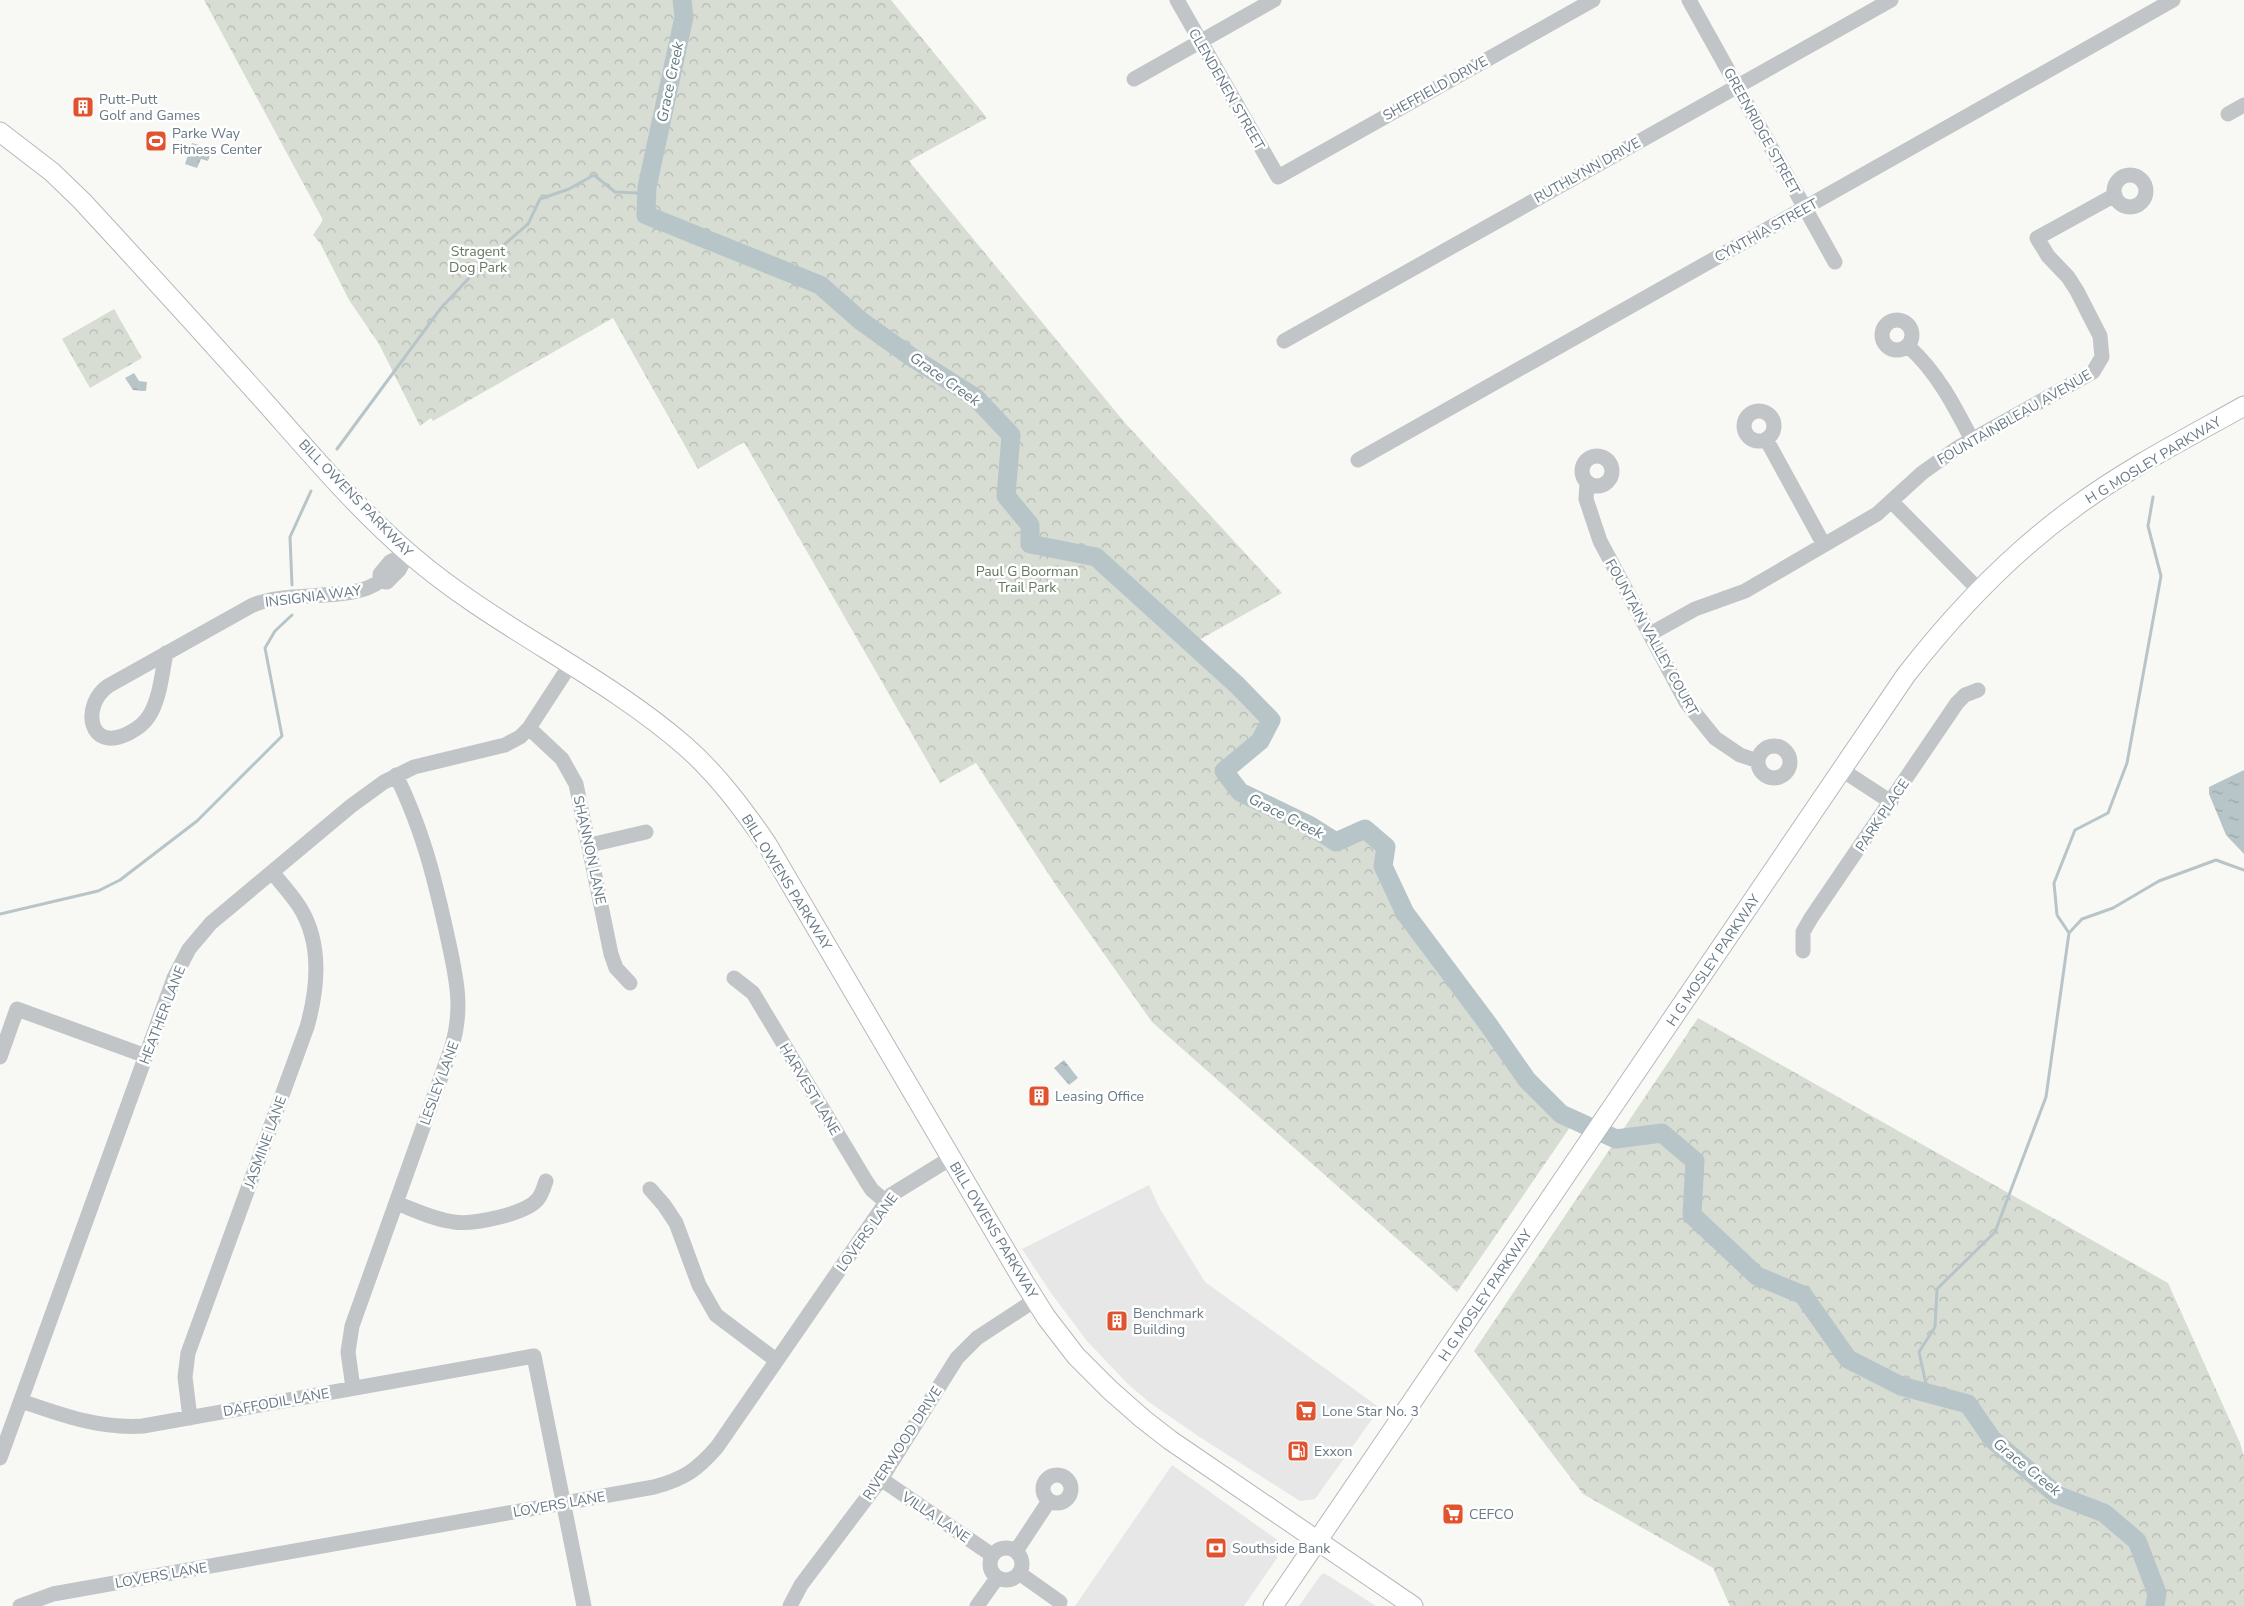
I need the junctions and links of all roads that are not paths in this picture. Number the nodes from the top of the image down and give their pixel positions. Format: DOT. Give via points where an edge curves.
graph roads {
  1 [pos="1177,0"];
  2 [pos="1274,0"];
  3 [pos="1593,0"];
  4 [pos="1689,0"];
  5 [pos="1891,0"];
  6 [pos="2173,0"];
  7 [pos="1200,41"];
  8 [pos="1134,79"];
  9 [pos="1738,86"];
  10 [pos="2244,105"];
  11 [pos="2228,114"];
  12 [pos="0,132"];
  13 [pos="1278,177"];
  14 [pos="2115,195"];
  15 [pos="1805,208"];
  16 [pos="1835,262"];
  17 [pos="1284,342"];
  18 [pos="1908,346"];
  19 [pos="2244,406"];
  20 [pos="1766,439"];
  21 [pos="1972,440"];
  22 [pos="1358,460"];
  23 [pos="1587,483"];
  24 [pos="1892,502"];
  25 [pos="1824,545"];
  26 [pos="408,553"];
  27 [pos="1979,590"];
  28 [pos="1650,634"];
  29 [pos="166,653"];
  30 [pos="570,665"];
  31 [pos="1978,690"];
  32 [pos="530,728"];
  33 [pos="1758,761"];
  34 [pos="1842,770"];
  35 [pos="396,775"];
  36 [pos="1891,802"];
  37 [pos="646,832"];
  38 [pos="590,845"];
  39 [pos="272,872"];
  40 [pos="1803,951"];
  41 [pos="734,978"];
  42 [pos="630,983"];
  43 [pos="146,1056"];
  44 [pos="0,1057"];
  45 [pos="951,1158"];
  46 [pos="546,1181"];
  47 [pos="650,1190"];
  48 [pos="886,1202"];
  49 [pos="396,1203"];
  50 [pos="1035,1300"];
  51 [pos="776,1360"];
  52 [pos="353,1388"];
  53 [pos="21,1400"];
  54 [pos="190,1418"];
  55 [pos="0,1458"];
  56 [pos="880,1479"];
  57 [pos="1049,1501"];
  58 [pos="564,1503"];
  59 [pos="1317,1541"];
  60 [pos="1016,1551"];
  61 [pos="992,1555"];
  62 [pos="1019,1573"];
  63 [pos="997,1578"];
  64 [pos="1060,1602"];
  65 [pos="20,1606"];
  66 [pos="584,1606"];
  67 [pos="790,1606"];
  68 [pos="977,1606"];
  69 [pos="1272,1606"];
  70 [pos="1413,1606"];
  1 -- 7 [label="street, CLENDENEN STREET"];
  2 -- 7 [label="street"];
  3 -- 13 [label="street, SHEFFIELD DRIVE"];
  4 -- 9 [label="street, GREENRIDGE STREET"];
  5 -- 9 [label="street, RUTHLYNN DRIVE"];
  6 -- 15 [label="street, CYNTHIA STREET"];
  7 -- 8 [label="street"];
  7 -- 13 [label="street, CLENDENEN STREET"];
  9 -- 15 [label="street, GREENRIDGE STREET"];
  9 -- 17 [label="street, RUTHLYNN DRIVE"];
  10 -- 11 [label="street"];
  12 -- 26 [label="main road, BILL OWENS PARKWAY" via="82,200 324,468"];
  14 -- 21 [label="street, FOUNTAINBLEAU AVENUE" via="2037,238 2048,256 2068,277 2100,336 2102,351 2097,368"];
  15 -- 16 [label="street, GREENRIDGE STREET"];
  15 -- 22 [label="street, CYNTHIA STREET"];
  18 -- 21 [label="street" via="1940,382"];
  19 -- 27 [label="main road, H G MOSLEY PARKWAY" via="2093,494 2017,553"];
  20 -- 25 [label="street"];
  21 -- 24 [label="street, FOUNTAINBLEAU AVENUE" via="1939,460"];
  23 -- 28 [label="street, FOUNTAIN VALLEY COURT" via="1586,499 1600,541"];
  24 -- 25 [label="street, FOUNTAINBLEAU AVENUE"];
  24 -- 27 [label="street"];
  25 -- 28 [label="street, FOUNTAINBLEAU AVENUE" via="1740,593 1695,609"];
  26 -- 29 [label="street, INSIGNIA WAY" via="390,562 380,574 380,581 362,590 257,603"];
  26 -- 30 [label="main road, BILL OWENS PARKWAY" via="474,604"];
  27 -- 34 [label="main road, H G MOSLEY PARKWAY" via="1923,654"];
  28 -- 33 [label="street, FOUNTAIN VALLEY COURT" via="1700,722 1715,738 1740,755"];
  29 -- 29 [label="street, INSIGNIA WAY" via="99,694 92,720 98,734 116,739 145,722 155,704"];
  30 -- 32 [label="street, HEATHER LANE"];
  30 -- 45 [label="main road, BILL OWENS PARKWAY" via="633,706 684,745 736,801 774,856"];
  31 -- 36 [label="street, PARK PLACE" via="1965,695 1957,703"];
  32 -- 35 [label="street, HEATHER LANE" via="520,738 505,745 423,764"];
  32 -- 38 [label="street, SHANNON LANE" via="555,752 574,777"];
  34 -- 36 [label="street"];
  34 -- 59 [label="main road, H G MOSLEY PARKWAY"];
  35 -- 39 [label="street, HEATHER LANE" via="351,806"];
  35 -- 49 [label="street, LESLEY LANE" via="433,868 459,1006 457,1032"];
  36 -- 40 [label="street, PARK PLACE" via="1807,923 1802,936"];
  37 -- 38 [label="street"];
  38 -- 42 [label="street, SHANNON LANE" via="613,961"];
  39 -- 43 [label="street, HEATHER LANE" via="211,923 189,949 174,978"];
  39 -- 54 [label="street, JASMINE LANE" via="305,919 313,944 316,988 307,1027 188,1353 185,1376"];
  41 -- 48 [label="street, HARVEST LANE" via="753,993 866,1181"];
  43 -- 44 [label="street" via="16,1009"];
  43 -- 53 [label="street, HEATHER LANE"];
  45 -- 48 [label="street, LOVERS LANE" via="898,1189"];
  45 -- 50 [label="main road, BILL OWENS PARKWAY"];
  46 -- 49 [label="street" via="538,1199 530,1205 474,1222 446,1221"];
  47 -- 51 [label="street" via="676,1223 700,1285 716,1315"];
  48 -- 51 [label="street, LOVERS LANE"];
  49 -- 52 [label="street, LESLEY LANE" via="350,1334 348,1360"];
  50 -- 56 [label="street, RIVERWOOD DRIVE" via="962,1352"];
  50 -- 59 [label="main road, BILL OWENS PARKWAY" via="1076,1356 1137,1414"];
  51 -- 58 [label="street, LOVERS LANE" via="717,1447 697,1468 672,1482 654,1487"];
  52 -- 54 [label="street, DAFFODIL LANE"];
  52 -- 58 [label="street, DAFFODIL LANE" via="534,1356"];
  53 -- 54 [label="street, DAFFODIL LANE" via="76,1420 110,1426 143,1426"];
  53 -- 55 [label="street, HEATHER LANE"];
  56 -- 61 [label="street, VILLA LANE"];
  56 -- 67 [label="street, RIVERWOOD DRIVE" via="801,1584"];
  57 -- 60 [label="street"];
  58 -- 65 [label="street, LOVERS LANE" via="53,1594"];
  58 -- 66 [label="street"];
  59 -- 69 [label="main road, H G MOSLEY PARKWAY"];
  59 -- 70 [label="main road, BILL OWENS PARKWAY"];
  60 -- 61 [label="street" via="1006,1547"];
  60 -- 62 [label="street" via="1022,1559"];
  61 -- 63 [label="street" via="989,1565"];
  62 -- 63 [label="street" via="1011,1580"];
  62 -- 64 [label="street"];
  63 -- 68 [label="street"];
}
